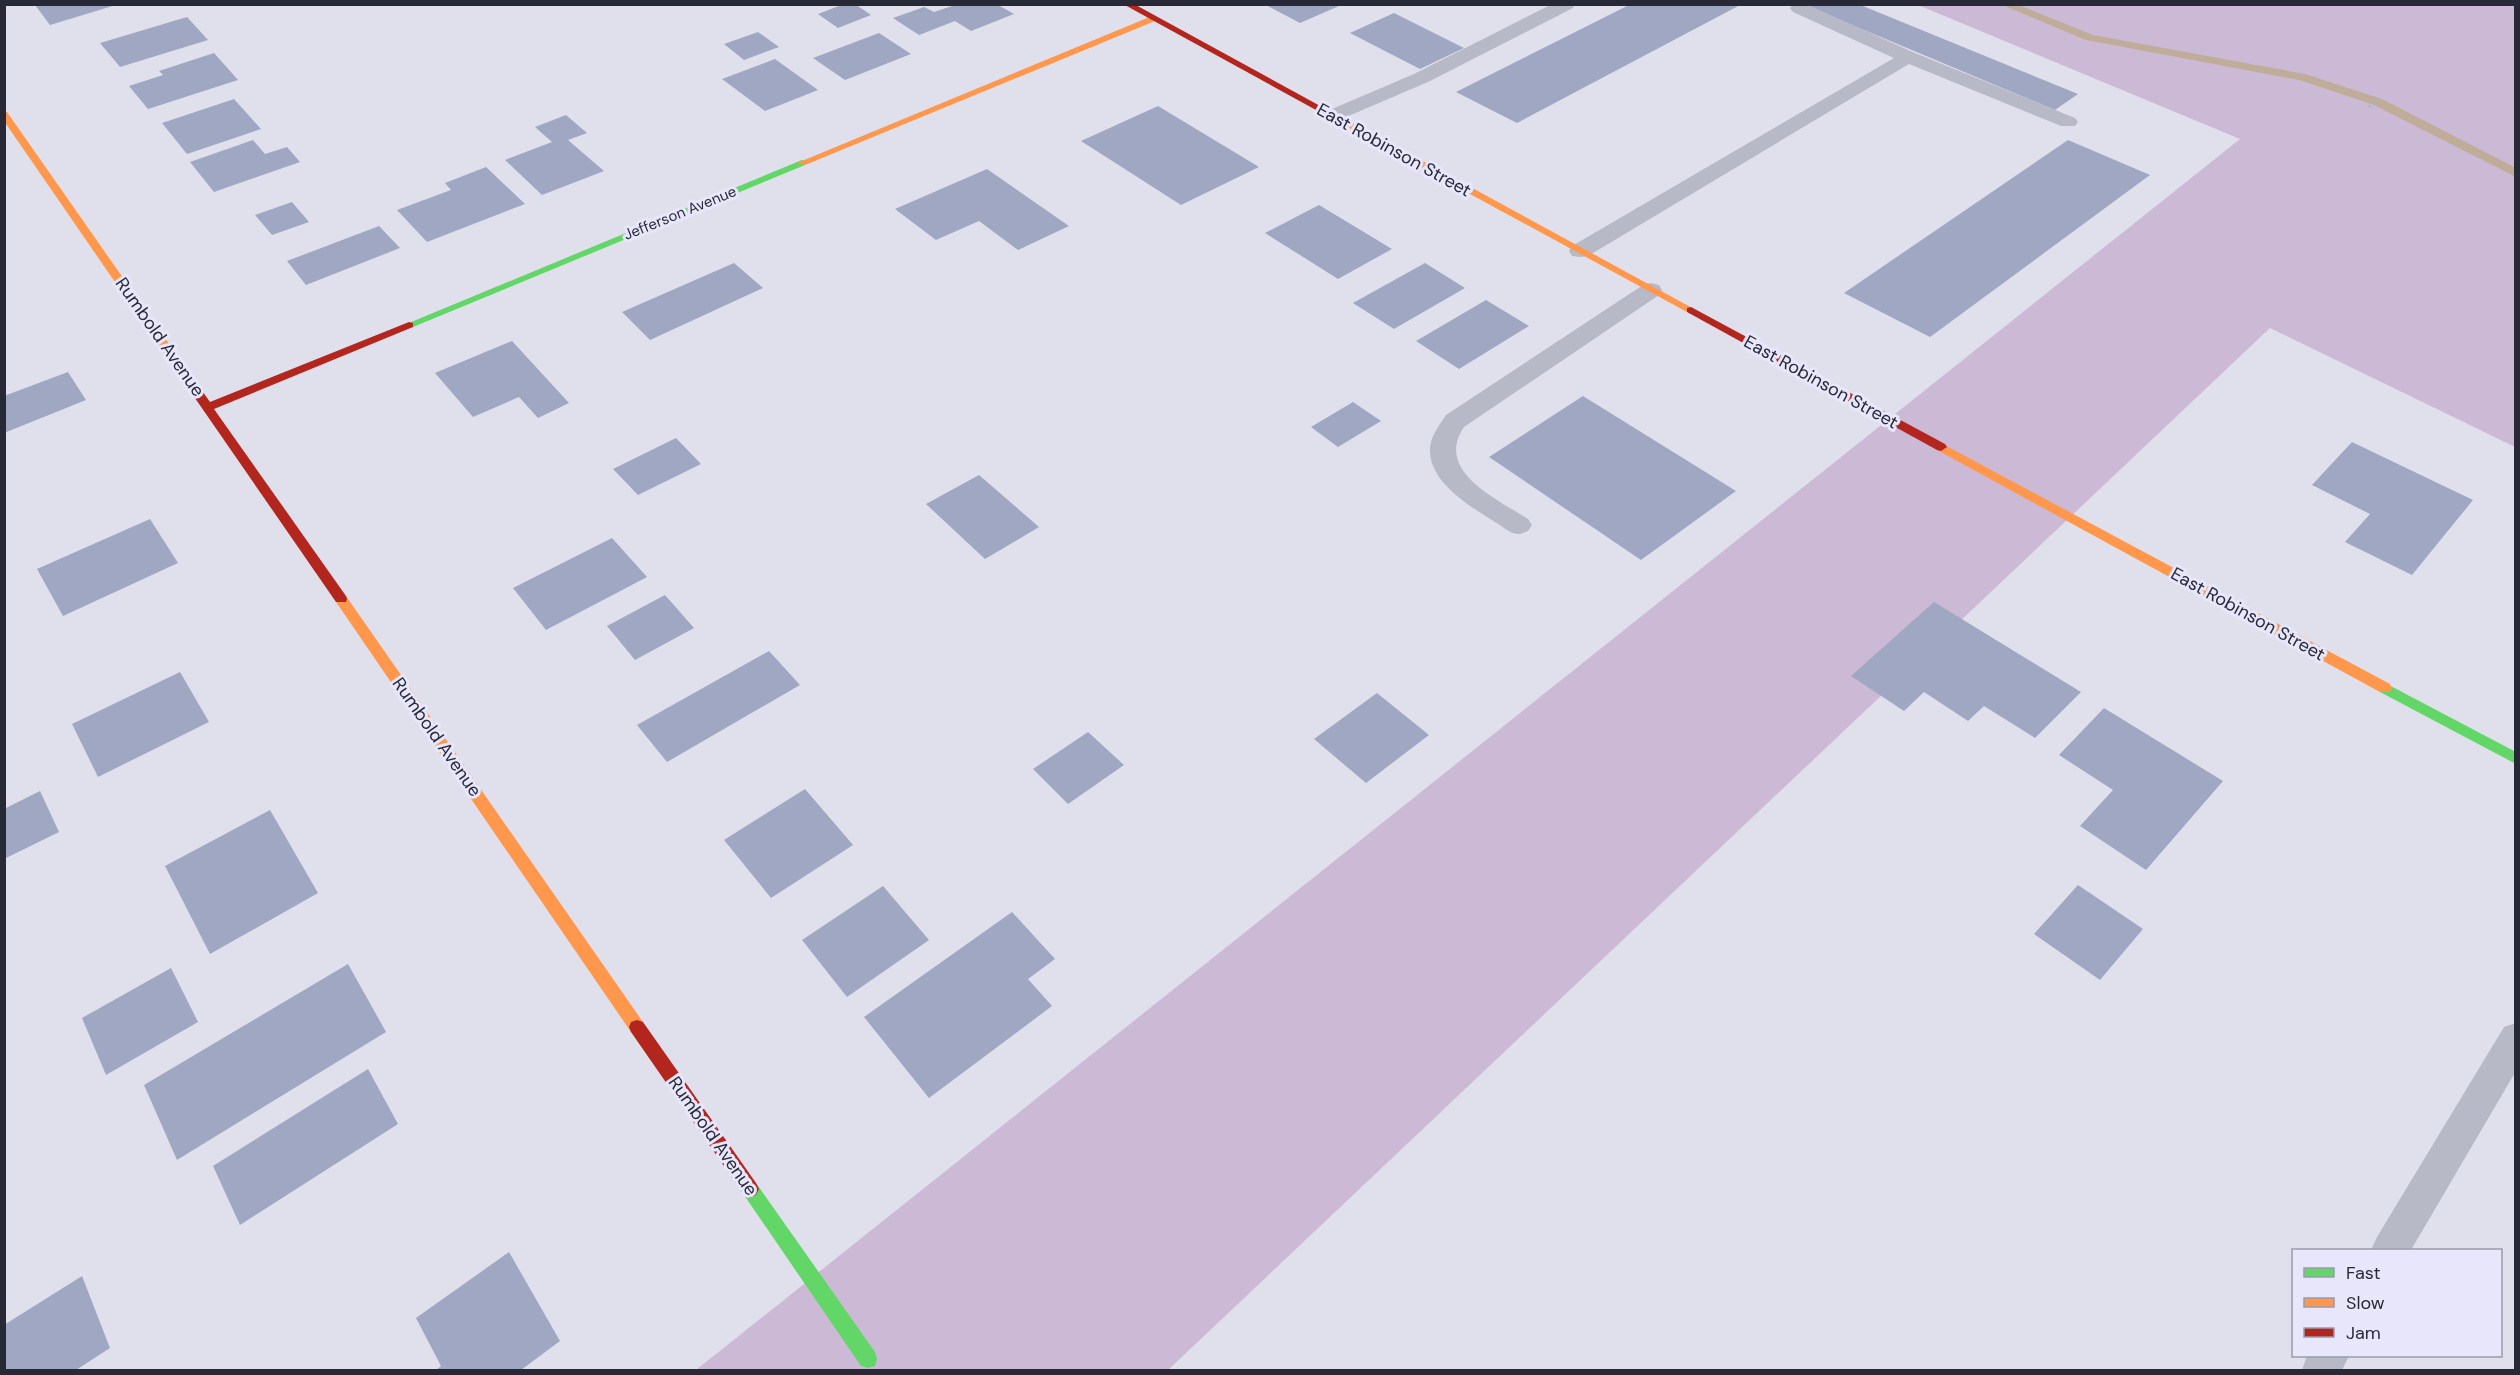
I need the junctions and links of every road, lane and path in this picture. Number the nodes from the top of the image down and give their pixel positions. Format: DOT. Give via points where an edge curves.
graph roads {
  1 [pos="1126,4"];
  2 [pos="1567,4"];
  3 [pos="1799,8"];
  4 [pos="1152,19"];
  5 [pos="1908,57"];
  6 [pos="2379,99"];
  7 [pos="2369,107"];
  8 [pos="4,114"];
  9 [pos="1332,116"];
  10 [pos="2068,123"];
  11 [pos="1580,251"];
  12 [pos="1651,290"];
  13 [pos="209,407"];
  14 [pos="1519,525"];
  15 [pos="2516,759"];
  16 [pos="2516,1038"];
  17 [pos="2391,1249"];
  18 [pos="2328,1357"];
  19 [pos="868,1359"];
  20 [pos="2322,1371"];
  1 -- 4 [label="street, East Robinson Street"];
  2 -- 9 [label="lane" via="1421,78"];
  3 -- 5 [label="lane"];
  4 -- 9 [label="street, East Robinson Street"];
  4 -- 13 [label="street, Jefferson Avenue"];
  5 -- 10 [label="lane"];
  5 -- 11 [label="lane"];
  6 -- 7 [label="path"];
  8 -- 13 [label="street, Rumbold Avenue"];
  9 -- 11 [label="street, East Robinson Street"];
  11 -- 12 [label="street, East Robinson Street"];
  12 -- 14 [label="lane" via="1455,421 1443,441 1443,464 1455,481"];
  12 -- 15 [label="street, East Robinson Street"];
  13 -- 19 [label="street, Rumbold Avenue"];
  16 -- 17 [label="lane"];
  18 -- 20 [label="lane"];
}
